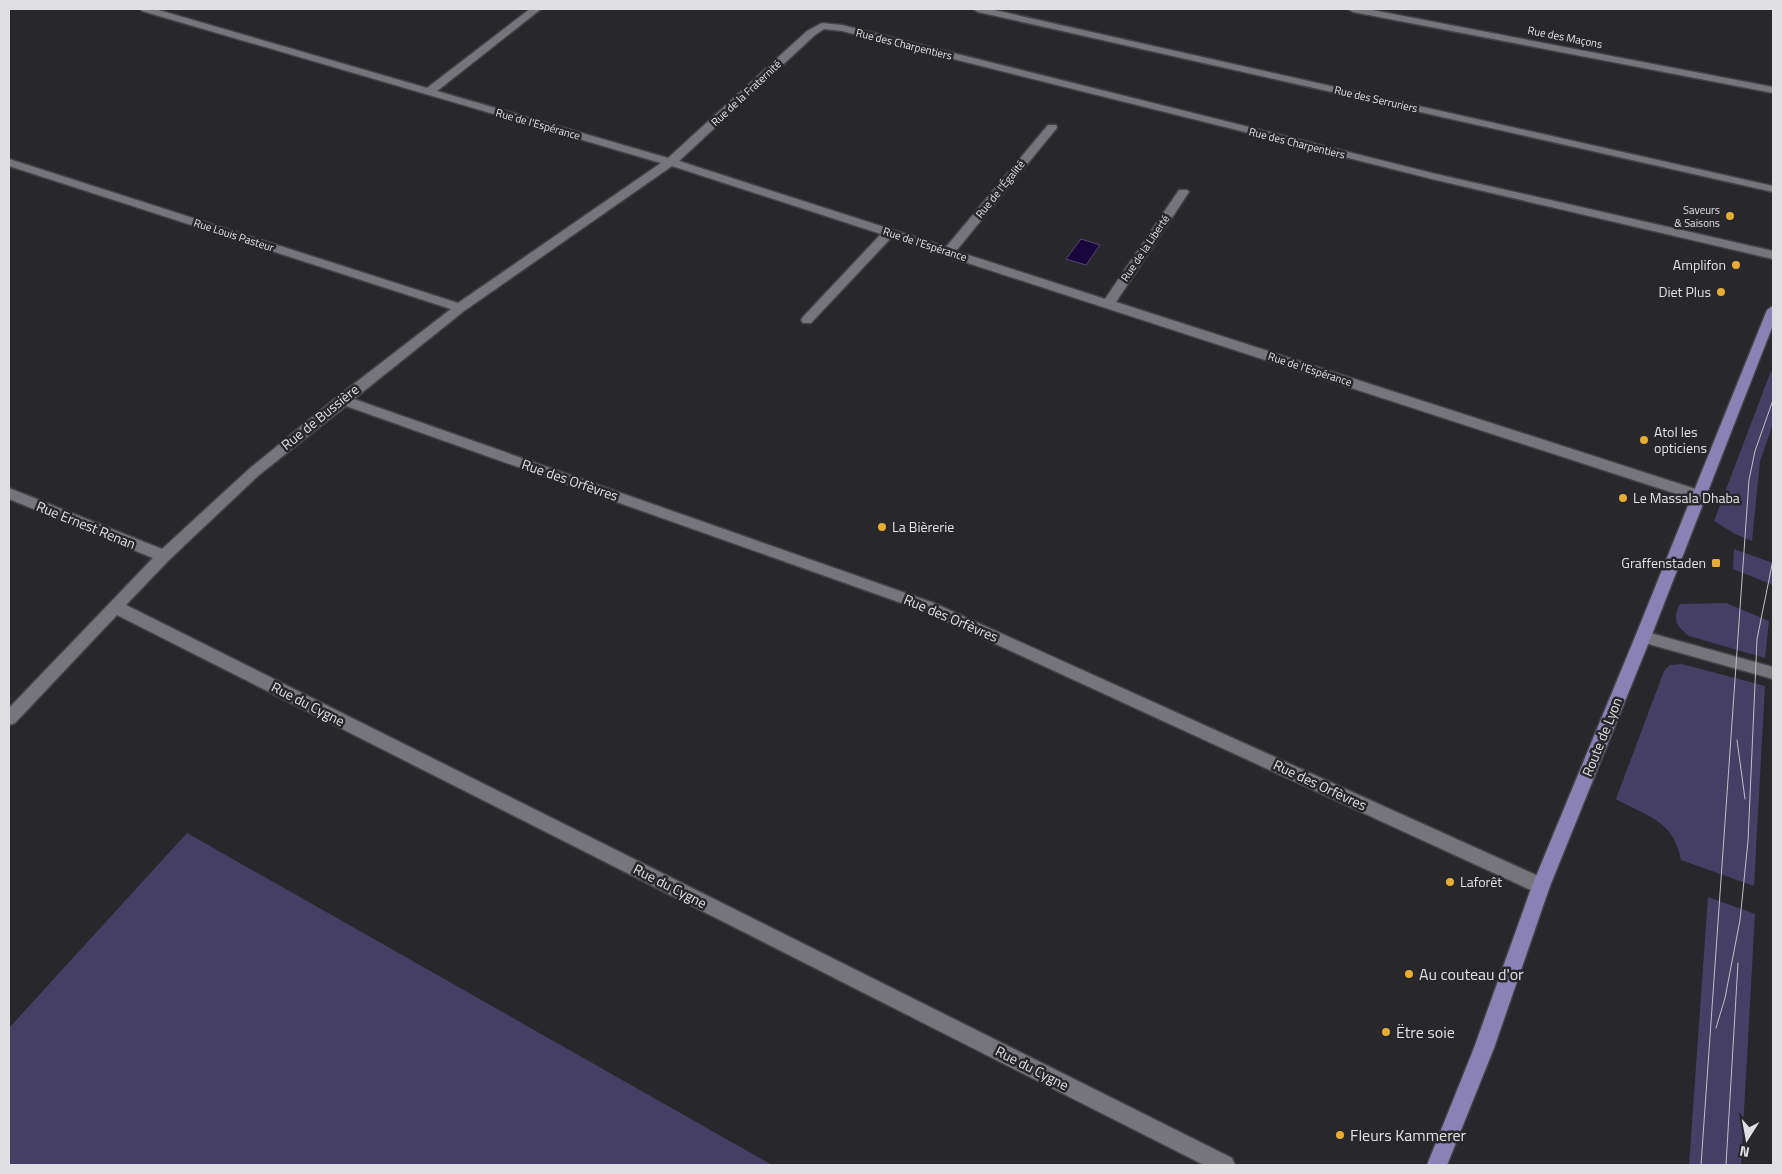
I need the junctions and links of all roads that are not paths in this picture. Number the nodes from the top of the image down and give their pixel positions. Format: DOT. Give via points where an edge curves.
graph roads {
  1 [pos="145,9"];
  2 [pos="536,9"];
  3 [pos="978,9"];
  4 [pos="1353,9"];
  5 [pos="822,26"];
  6 [pos="1773,90"];
  7 [pos="429,92"];
  8 [pos="1052,127"];
  9 [pos="9,162"];
  10 [pos="671,162"];
  11 [pos="1773,189"];
  12 [pos="1182,192"];
  13 [pos="889,233"];
  14 [pos="949,252"];
  15 [pos="1773,256"];
  16 [pos="1108,304"];
  17 [pos="460,308"];
  18 [pos="1773,310"];
  19 [pos="807,320"];
  20 [pos="342,400"];
  21 [pos="9,492"];
  22 [pos="1700,496"];
  23 [pos="164,556"];
  24 [pos="116,607"];
  25 [pos="1643,637"];
  26 [pos="1773,673"];
  27 [pos="9,718"];
  28 [pos="1540,886"];
  29 [pos="1225,1165"];
  30 [pos="1437,1165"];
  1 -- 7 [label="street, Rue de l'Espérance"];
  2 -- 7 [label="street"];
  3 -- 11 [label="street, Rue des Serruriers"];
  4 -- 6 [label="street, Rue des Maçons"];
  5 -- 10 [label="street, Rue de la Fraternité"];
  5 -- 15 [label="street, Rue des Charpentiers" via="842,28 1445,180"];
  7 -- 10 [label="street, Rue de l'Espérance"];
  8 -- 14 [label="street, Rue de l'Égalité"];
  9 -- 17 [label="street, Rue Louis Pasteur"];
  10 -- 13 [label="street, Rue de l'Espérance"];
  10 -- 17 [label="street, Rue de Bussière"];
  12 -- 16 [label="street, Rue de la Liberté"];
  13 -- 14 [label="street, Rue de l'Espérance"];
  13 -- 19 [label="street"];
  14 -- 16 [label="street, Rue de l'Espérance"];
  16 -- 22 [label="street, Rue de l'Espérance"];
  17 -- 20 [label="street, Rue de Bussière"];
  18 -- 22 [label="main road, Route de Lyon"];
  20 -- 23 [label="street, Rue de Bussière" via="254,472"];
  20 -- 28 [label="street, Rue des Orfèvres" via="929,607"];
  21 -- 23 [label="street, Rue Ernest Renan"];
  22 -- 25 [label="main road, Route de Lyon"];
  23 -- 24 [label="street, Rue de Bussière"];
  24 -- 27 [label="street, Rue de Bussière"];
  24 -- 29 [label="street, Rue du Cygne"];
  25 -- 26 [label="street"];
  25 -- 28 [label="main road, Route de Lyon"];
  28 -- 30 [label="main road, Route de Lyon" via="1484,1048"];
}
